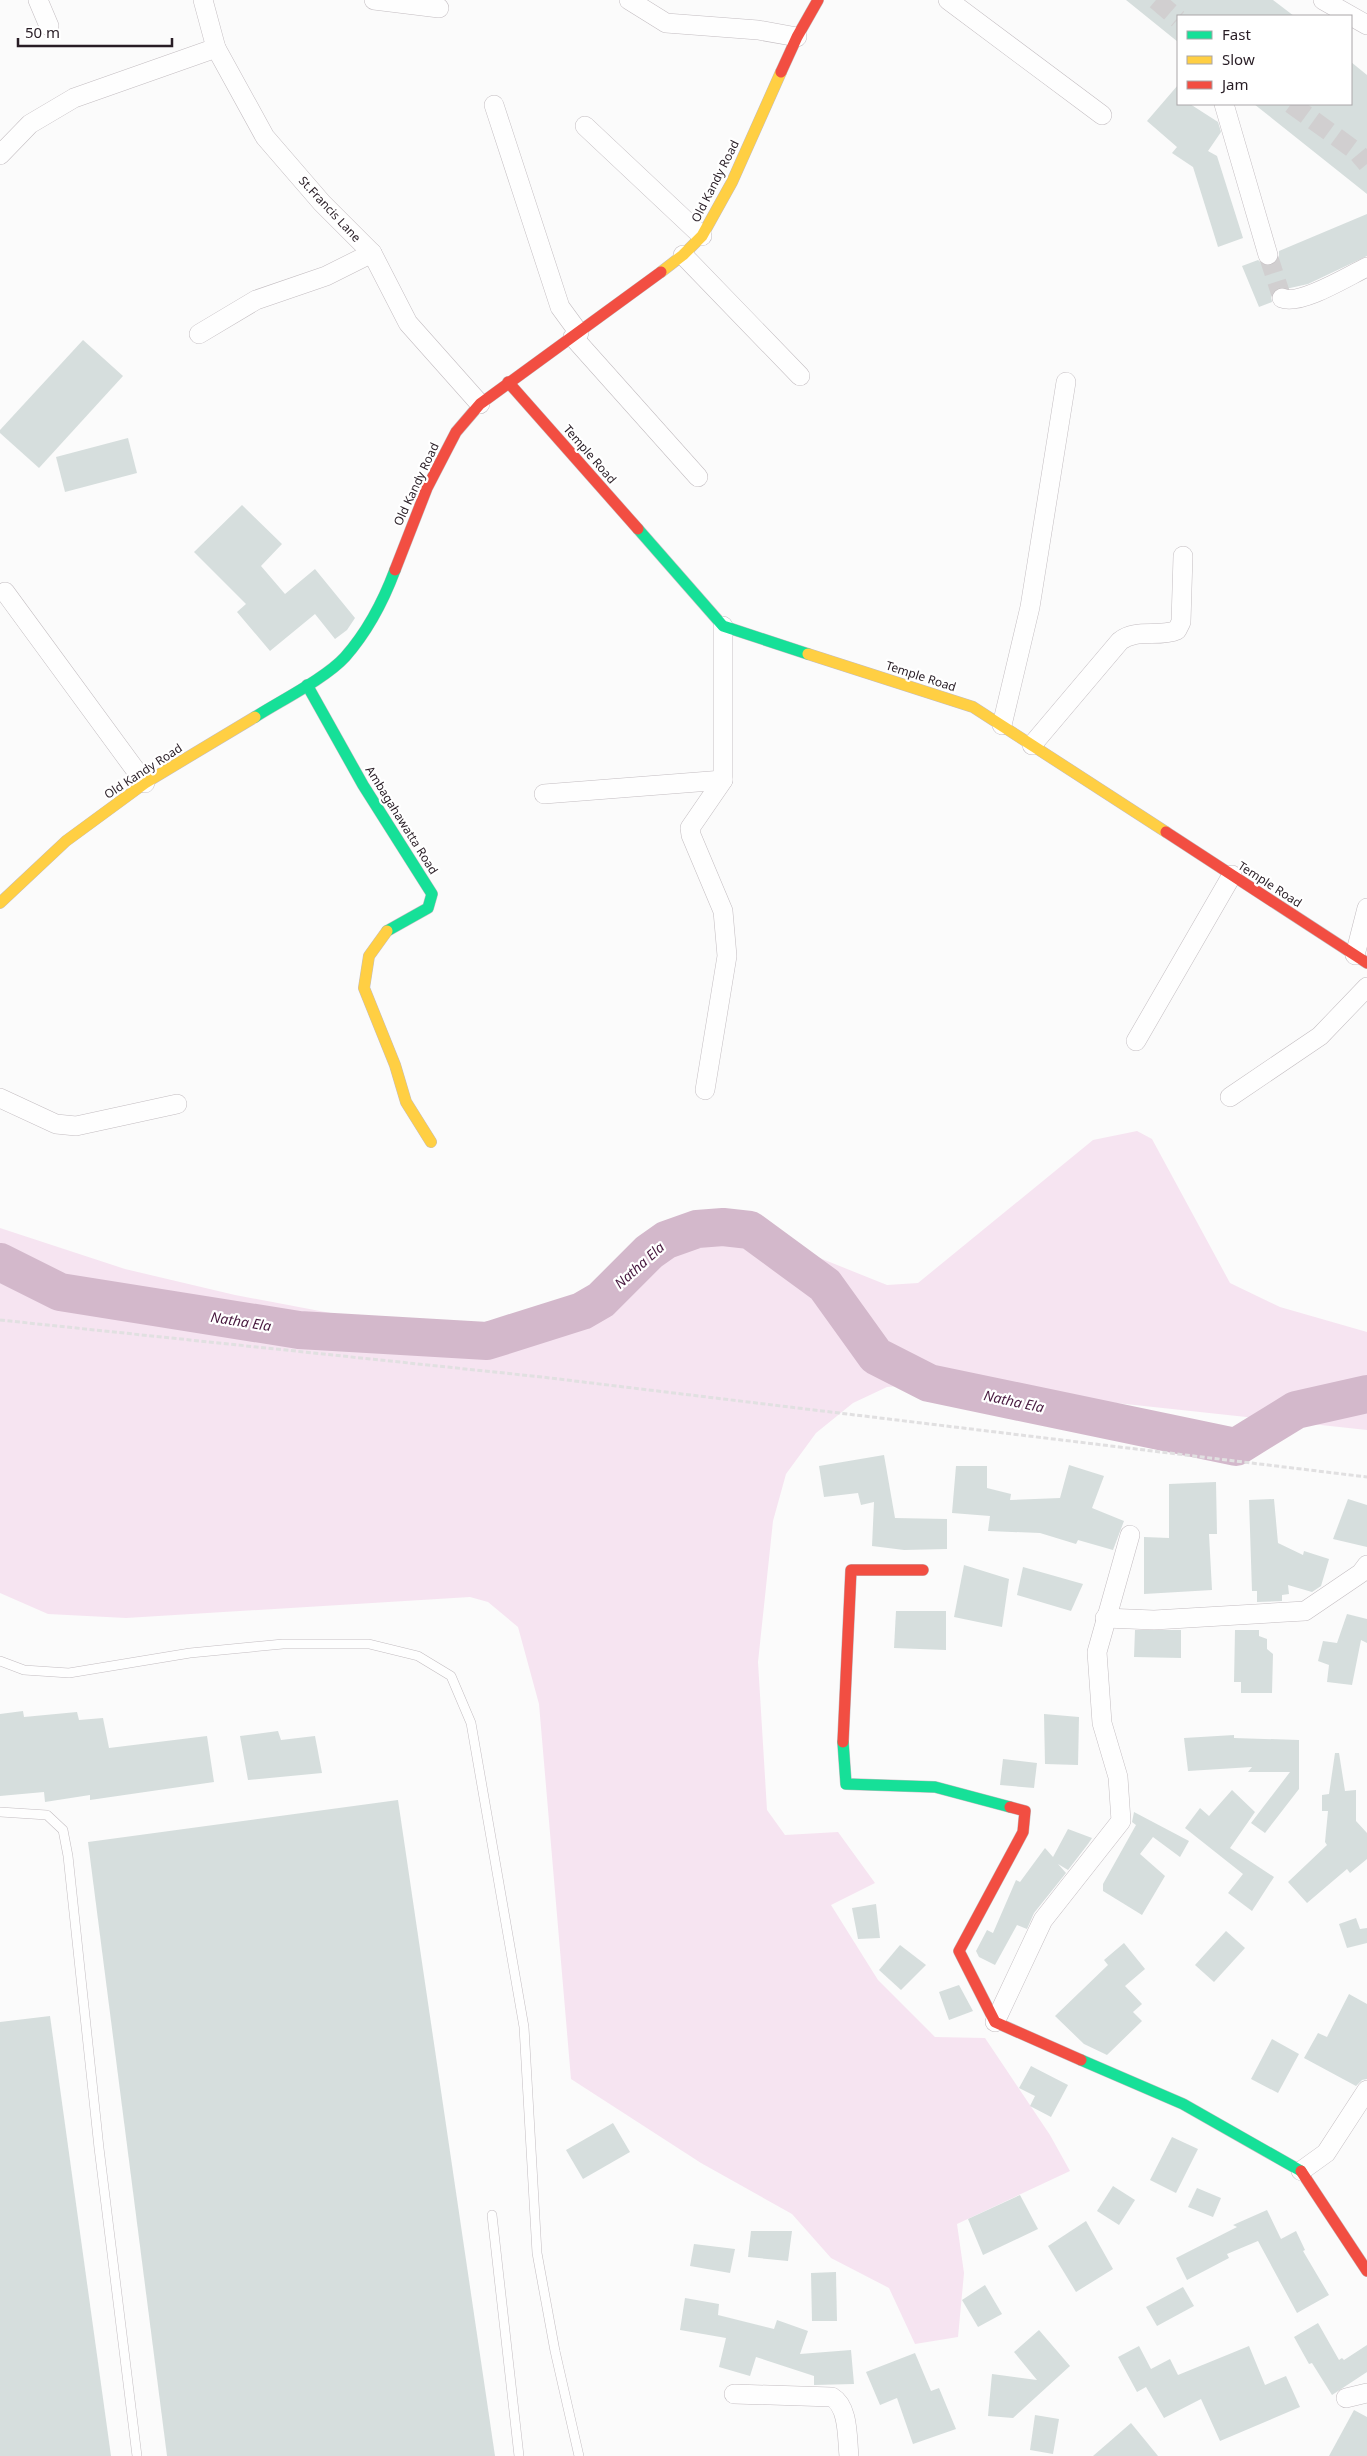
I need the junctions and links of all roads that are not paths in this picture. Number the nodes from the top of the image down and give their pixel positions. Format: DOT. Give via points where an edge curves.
graph roads {
  1 [pos="38,0"];
  2 [pos="203,0"];
  3 [pos="374,0"];
  4 [pos="629,0"];
  5 [pos="818,0"];
  6 [pos="948,0"];
  7 [pos="1326,1"];
  8 [pos="439,8"];
  9 [pos="1350,15"];
  10 [pos="1352,16"];
  11 [pos="1367,25"];
  12 [pos="49,26"];
  13 [pos="797,37"];
  14 [pos="216,48"];
  15 [pos="494,105"];
  16 [pos="1224,105"];
  17 [pos="1102,115"];
  18 [pos="585,126"];
  19 [pos="0,155"];
  20 [pos="702,236"];
  21 [pos="372,253"];
  22 [pos="684,255"];
  23 [pos="1268,255"];
  24 [pos="1367,267"];
  25 [pos="1282,298"];
  26 [pos="199,334"];
  27 [pos="576,335"];
  28 [pos="800,376"];
  29 [pos="508,382"];
  30 [pos="1066,382"];
  31 [pos="480,404"];
  32 [pos="698,477"];
  33 [pos="1183,556"];
  34 [pos="5,592"];
  35 [pos="723,626"];
  36 [pos="307,685"];
  37 [pos="1002,726"];
  38 [pos="1032,745"];
  39 [pos="723,780"];
  40 [pos="145,783"];
  41 [pos="544,794"];
  42 [pos="1232,875"];
  43 [pos="0,903"];
  44 [pos="1367,908"];
  45 [pos="1361,959"];
  46 [pos="1367,987"];
  47 [pos="1136,1041"];
  48 [pos="705,1090"];
  49 [pos="1230,1097"];
  50 [pos="0,1098"];
  51 [pos="177,1104"];
  52 [pos="432,1142"];
  53 [pos="1130,1535"];
  54 [pos="1367,1566"];
  55 [pos="922,1570"];
  56 [pos="1105,1618"];
  57 [pos="0,1661"];
  58 [pos="0,1812"];
  59 [pos="995,2022"];
  60 [pos="1367,2090"];
  61 [pos="1301,2171"];
  62 [pos="492,2215"];
  63 [pos="1367,2271"];
  64 [pos="1367,2393"];
  65 [pos="734,2394"];
  66 [pos="1346,2398"];
  67 [pos="137,2456"];
  68 [pos="519,2456"];
  69 [pos="578,2456"];
  70 [pos="849,2456"];
  1 -- 12 [label="street"];
  2 -- 14 [label="street, St.Francis Lane"];
  3 -- 8 [label="street"];
  4 -- 13 [label="street" via="666,23 758,30"];
  5 -- 13 [label="street, Old Kandy Road"];
  6 -- 17 [label="street"];
  7 -- 9 [label="street"];
  10 -- 11 [label="street"];
  13 -- 20 [label="street, Old Kandy Road" via="732,182"];
  14 -- 19 [label="street" via="74,98 30,124"];
  14 -- 21 [label="street, St.Francis Lane" via="265,137 322,203"];
  15 -- 27 [label="street" via="560,307"];
  16 -- 23 [label="street"];
  18 -- 20 [label="street"];
  20 -- 22 [label="street, Old Kandy Road"];
  21 -- 26 [label="street" via="326,276 256,300"];
  21 -- 31 [label="street, St.Francis Lane" via="408,323"];
  22 -- 27 [label="street, Old Kandy Road"];
  22 -- 28 [label="street"];
  24 -- 25 [label="street" via="1300,299"];
  27 -- 29 [label="street, Old Kandy Road"];
  27 -- 32 [label="street"];
  29 -- 31 [label="street, Old Kandy Road"];
  29 -- 35 [label="street, Temple Road"];
  30 -- 37 [label="street" via="1030,607"];
  31 -- 36 [label="street, Old Kandy Road" via="456,432 440,460 383,601 367,628 344,658"];
  33 -- 38 [label="street" via="1181,622 1177,630 1132,635 1120,640"];
  34 -- 40 [label="street"];
  35 -- 37 [label="street, Temple Road" via="973,707"];
  35 -- 39 [label="street"];
  36 -- 40 [label="street, Old Kandy Road"];
  36 -- 52 [label="street, Ambagahawatta Road" via="363,785 432,894 430,905 424,911 402,921 369,950 363,979 406,1102"];
  37 -- 38 [label="street, Temple Road"];
  38 -- 42 [label="street, Temple Road"];
  39 -- 41 [label="street"];
  39 -- 48 [label="street" via="690,828 723,911 727,956"];
  40 -- 43 [label="street, Old Kandy Road" via="66,841"];
  42 -- 45 [label="street, Temple Road"];
  42 -- 47 [label="street"];
  44 -- 45 [label="street"];
  46 -- 49 [label="street" via="1320,1036"];
  50 -- 51 [label="street" via="56,1124 76,1126"];
  53 -- 56 [label="street"];
  54 -- 56 [label="street" via="1361,1574 1305,1611 1154,1620"];
  55 -- 59 [label="street" via="851,1570 842,1755 846,1784 935,1787 1026,1811 1023,1832 958,1951"];
  56 -- 59 [label="street" via="1097,1652 1102,1723 1118,1777 1120,1821 1043,1920"];
  57 -- 69 [label="lane" via="24,1670 69,1673 190,1653 283,1644 369,1644 418,1656 450,1676 471,1723 524,2027 537,2252"];
  58 -- 67 [label="lane" via="47,1815 63,1830"];
  59 -- 61 [label="street" via="1183,2104"];
  60 -- 61 [label="street" via="1326,2153"];
  61 -- 63 [label="street"];
  62 -- 68 [label="lane"];
  64 -- 66 [label="street"];
  65 -- 70 [label="street" via="832,2397 843,2409"];
}
